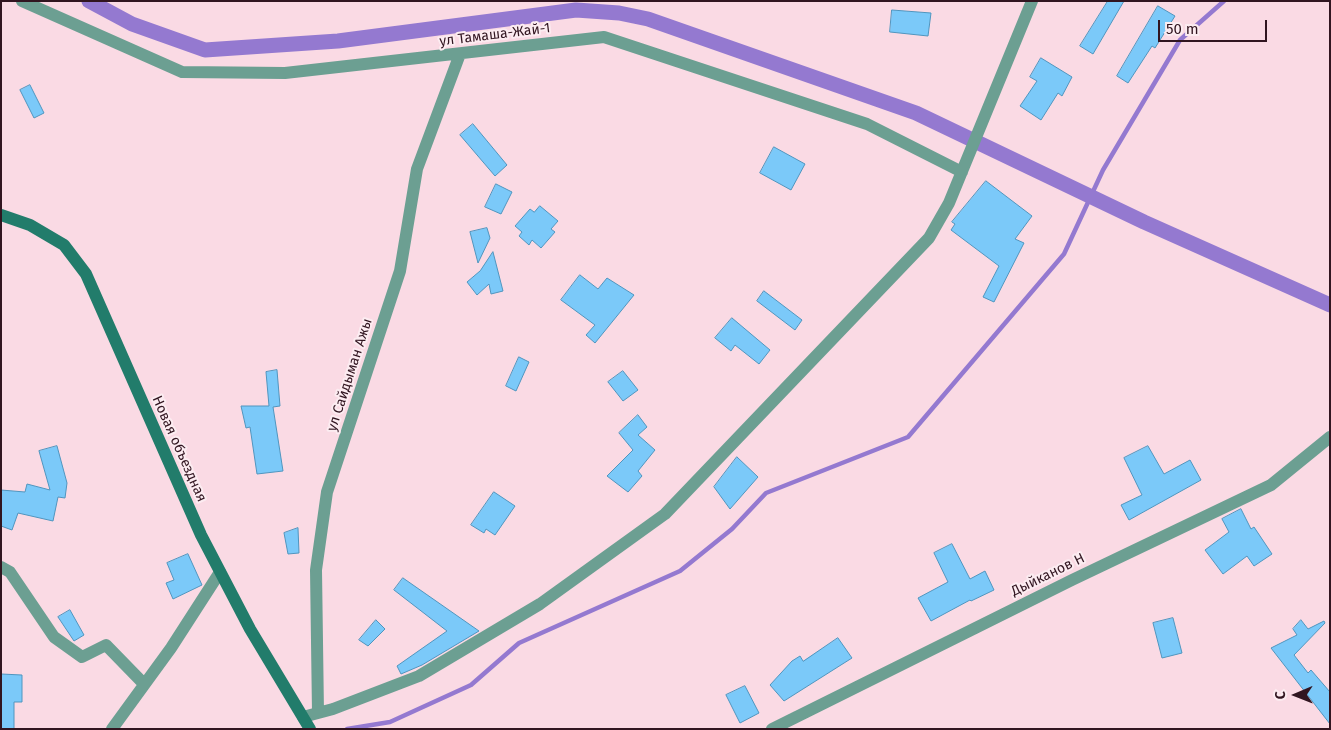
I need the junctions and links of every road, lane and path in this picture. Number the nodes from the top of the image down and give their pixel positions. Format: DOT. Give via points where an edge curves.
graph roads {
  1 [pos="22,1"];
  2 [pos="1032,1"];
  3 [pos="460,54"];
  4 [pos="962,171"];
  5 [pos="1,215"];
  6 [pos="1330,437"];
  7 [pos="1,567"];
  8 [pos="220,572"];
  9 [pos="144,684"];
  10 [pos="318,713"];
  11 [pos="307,723"];
  12 [pos="112,729"];
  13 [pos="772,729"];
  1 -- 3 [label="street, ул Тамаша-Жай-1" via="182,72 285,73"];
  2 -- 4 [label="street"];
  3 -- 4 [label="street, ул Тамаша-Жай-1" via="604,37 867,124"];
  3 -- 10 [label="street, ул Сайдыман Ажы" via="417,169 400,271 327,492 316,570"];
  4 -- 10 [label="street" via="929,238 665,514 540,604 419,676"];
  5 -- 8 [label="main road, Новая объездная" via="30,225 64,245 86,274"];
  6 -- 13 [label="street, Дыйканов Н" via="1272,485"];
  7 -- 9 [label="street" via="10,572 54,636 82,657 106,645"];
  8 -- 9 [label="street"];
  8 -- 11 [label="main road, Новая объездная"];
  9 -- 12 [label="street"];
  10 -- 11 [label="street"];
}
